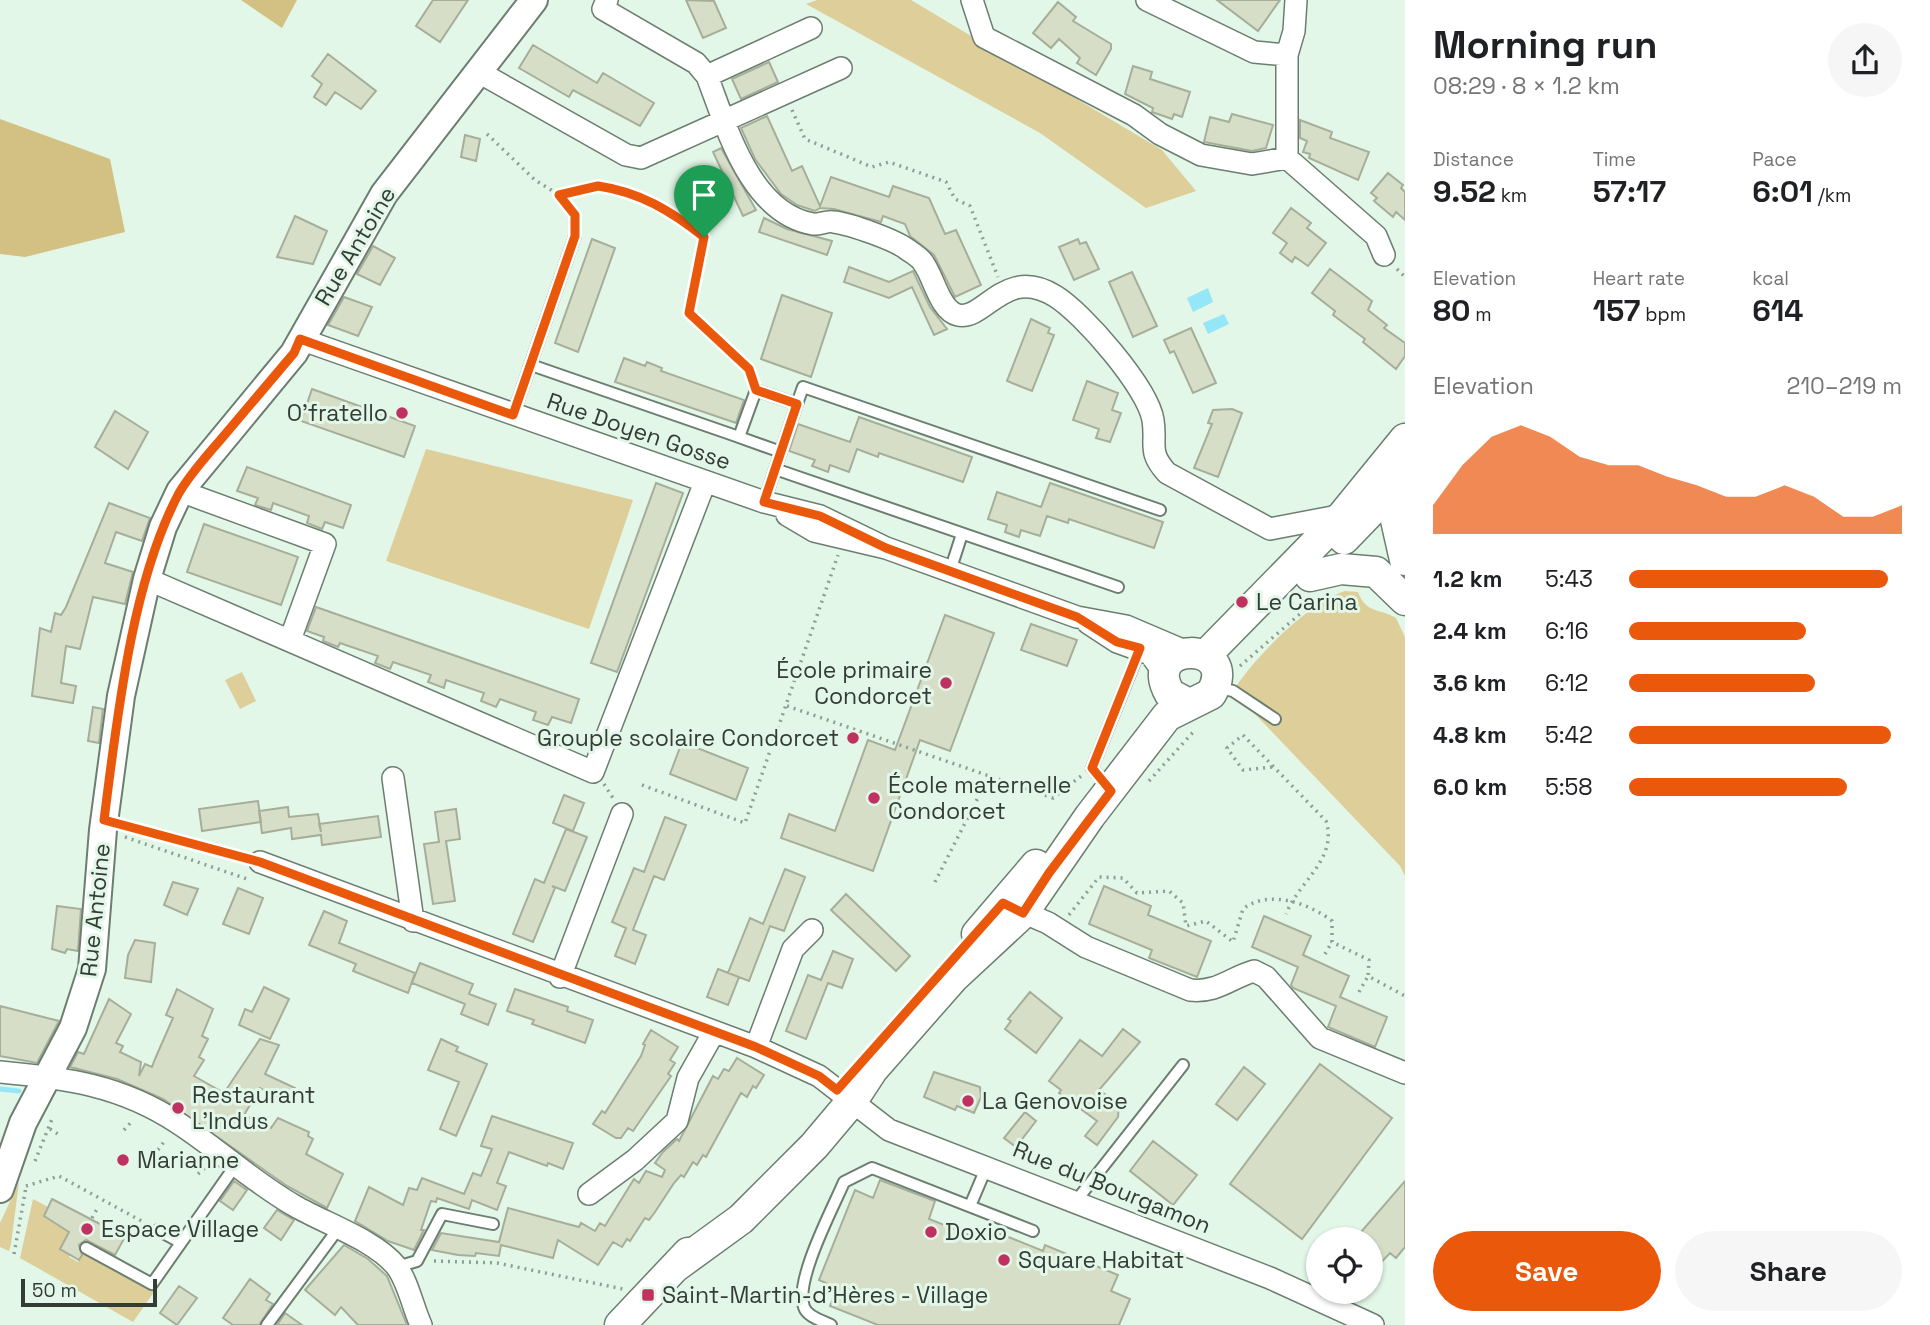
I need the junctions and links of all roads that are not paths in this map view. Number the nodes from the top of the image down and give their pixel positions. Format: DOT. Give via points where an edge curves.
graph roads {
  1 [pos="534,0"];
  2 [pos="607,0"];
  3 [pos="972,0"];
  4 [pos="1147,0"];
  5 [pos="1296,0"];
  6 [pos="811,28"];
  7 [pos="1287,55"];
  8 [pos="841,68"];
  9 [pos="477,71"];
  10 [pos="707,76"];
  11 [pos="725,122"];
  12 [pos="1287,158"];
  13 [pos="575,236"];
  14 [pos="1384,255"];
  15 [pos="300,339"];
  16 [pos="530,365"];
  17 [pos="797,404"];
  18 [pos="513,415"];
  19 [pos="736,436"];
  20 [pos="1405,439"];
  21 [pos="781,452"];
  22 [pos="775,469"];
  23 [pos="1405,477"];
  24 [pos="705,482"];
  25 [pos="180,491"];
  26 [pos="764,502"];
  27 [pos="1160,510"];
  28 [pos="1352,523"];
  29 [pos="1285,526"];
  30 [pos="962,534"];
  31 [pos="1403,556"];
  32 [pos="950,571"];
  33 [pos="1376,572"];
  34 [pos="1311,576"];
  35 [pos="147,579"];
  36 [pos="1118,587"];
  37 [pos="1405,600"];
  38 [pos="290,640"];
  39 [pos="1144,641"];
  40 [pos="1196,688"];
  41 [pos="1275,719"];
  42 [pos="1156,751"];
  43 [pos="393,778"];
  44 [pos="1103,781"];
  45 [pos="622,814"];
  46 [pos="1065,851"];
  47 [pos="258,872"];
  48 [pos="1025,913"];
  49 [pos="413,921"];
  50 [pos="812,930"];
  51 [pos="560,977"];
  52 [pos="714,1032"];
  53 [pos="756,1047"];
  54 [pos="1183,1065"];
  55 [pos="0,1072"];
  56 [pos="1405,1073"];
  57 [pos="46,1075"];
  58 [pos="845,1095"];
  59 [pos="987,1166"];
  60 [pos="238,1169"];
  61 [pos="13,1188"];
  62 [pos="589,1194"];
  63 [pos="1076,1200"];
  64 [pos="970,1206"];
  65 [pos="493,1224"];
  66 [pos="338,1229"];
  67 [pos="158,1230"];
  68 [pos="1033,1231"];
  69 [pos="180,1242"];
  70 [pos="86,1248"];
  71 [pos="407,1264"];
  72 [pos="267,1325"];
  73 [pos="421,1325"];
  74 [pos="620,1325"];
  75 [pos="831,1325"];
  76 [pos="1373,1325"];
  1 -- 9 [label="street, Rue Antoine"];
  2 -- 10 [label="street" via="603,9 696,63"];
  3 -- 12 [label="street" via="984,37 1201,155 1252,164"];
  4 -- 7 [label="street" via="1254,52"];
  5 -- 7 [label="street"];
  6 -- 10 [label="street"];
  7 -- 12 [label="street"];
  8 -- 11 [label="street"];
  9 -- 11 [label="street" via="626,155 656,154"];
  9 -- 15 [label="street, Rue Antoine" via="384,194"];
  10 -- 11 [label="street"];
  11 -- 29 [label="street" via="757,190 779,210 814,224 833,221 905,247 923,262 947,308 957,315 967,315 1017,287 1056,296 1095,330 1146,401 1153,420 1156,461 1167,473 1254,523 1270,529"];
  12 -- 14 [label="street" via="1376,236"];
  13 -- 16 [label="lane"];
  15 -- 18 [label="street, Rue Doyen Gosse"];
  15 -- 25 [label="street, Rue Antoine" via="294,353"];
  16 -- 18 [label="lane"];
  16 -- 19 [label="lane"];
  17 -- 19 [label="lane" via="756,390"];
  17 -- 21 [label="lane"];
  17 -- 27 [label="lane" via="803,387"];
  18 -- 24 [label="street, Rue Doyen Gosse"];
  19 -- 21 [label="lane"];
  20 -- 28 [label="main road"];
  21 -- 22 [label="lane"];
  22 -- 26 [label="lane"];
  22 -- 30 [label="lane"];
  23 -- 28 [label="main road"];
  23 -- 31 [label="main road" via="1396,520"];
  24 -- 26 [label="street, Rue Doyen Gosse"];
  24 -- 38 [label="street" via="593,772"];
  25 -- 35 [label="street, Rue Antoine"];
  25 -- 38 [label="street" via="326,544"];
  26 -- 32 [label="street, Rue Doyen Gosse" via="814,531 886,548"];
  28 -- 29 [label="street"];
  28 -- 31 [label="main road" via="1379,531"];
  28 -- 33 [label="main road"];
  28 -- 34 [label="main road"];
  29 -- 34 [label="street" via="1304,543"];
  30 -- 32 [label="lane"];
  30 -- 36 [label="lane"];
  32 -- 39 [label="street, Rue Doyen Gosse" via="1077,617 1126,626"];
  33 -- 34 [label="main road" via="1341,569"];
  33 -- 37 [label="main road"];
  34 -- 40 [label="main road"];
  35 -- 38 [label="street"];
  35 -- 57 [label="street, Rue Antoine" via="121,696 92,969 73,1028"];
  39 -- 40 [label="street, Rue Doyen Gosse"];
  39 -- 40 [label="street, Rue Doyen Gosse" via="1150,654"];
  39 -- 44 [label="lane"];
  40 -- 41 [label="lane"];
  40 -- 44 [label="main road" via="1139,740"];
  42 -- 46 [label="lane"];
  43 -- 49 [label="street"];
  44 -- 46 [label="main road"];
  44 -- 48 [label="main road"];
  45 -- 51 [label="street"];
  46 -- 48 [label="main road"];
  47 -- 49 [label="street, Rue du Bourgamon"];
  48 -- 56 [label="street" via="1086,947 1190,990 1221,988 1254,971 1266,977 1320,1038"];
  48 -- 58 [label="main road"];
  49 -- 51 [label="street, Rue du Bourgamon"];
  50 -- 53 [label="street" via="793,949"];
  51 -- 52 [label="street, Rue du Bourgamon"];
  52 -- 53 [label="street, Rue du Bourgamon"];
  52 -- 62 [label="street" via="688,1078 677,1121"];
  53 -- 58 [label="street, Rue du Bourgamon" via="819,1076"];
  54 -- 63 [label="lane"];
  55 -- 57 [label="street"];
  57 -- 60 [label="street" via="84,1082 146,1105"];
  57 -- 61 [label="street, Rue Antoine" via="23,1123"];
  58 -- 59 [label="street, Rue du Bourgamon" via="889,1130"];
  58 -- 74 [label="main road"];
  59 -- 63 [label="street, Rue du Bourgamon"];
  59 -- 64 [label="lane"];
  60 -- 66 [label="street"];
  60 -- 69 [label="lane"];
  63 -- 76 [label="street, Rue du Bourgamon"];
  64 -- 68 [label="lane"];
  64 -- 75 [label="lane" via="872,1168 844,1182 805,1273 803,1306"];
  65 -- 71 [label="lane" via="442,1214"];
  66 -- 71 [label="street"];
  66 -- 72 [label="lane"];
  67 -- 69 [label="lane"];
  69 -- 70 [label="lane" via="152,1284"];
  71 -- 73 [label="street"];
}
